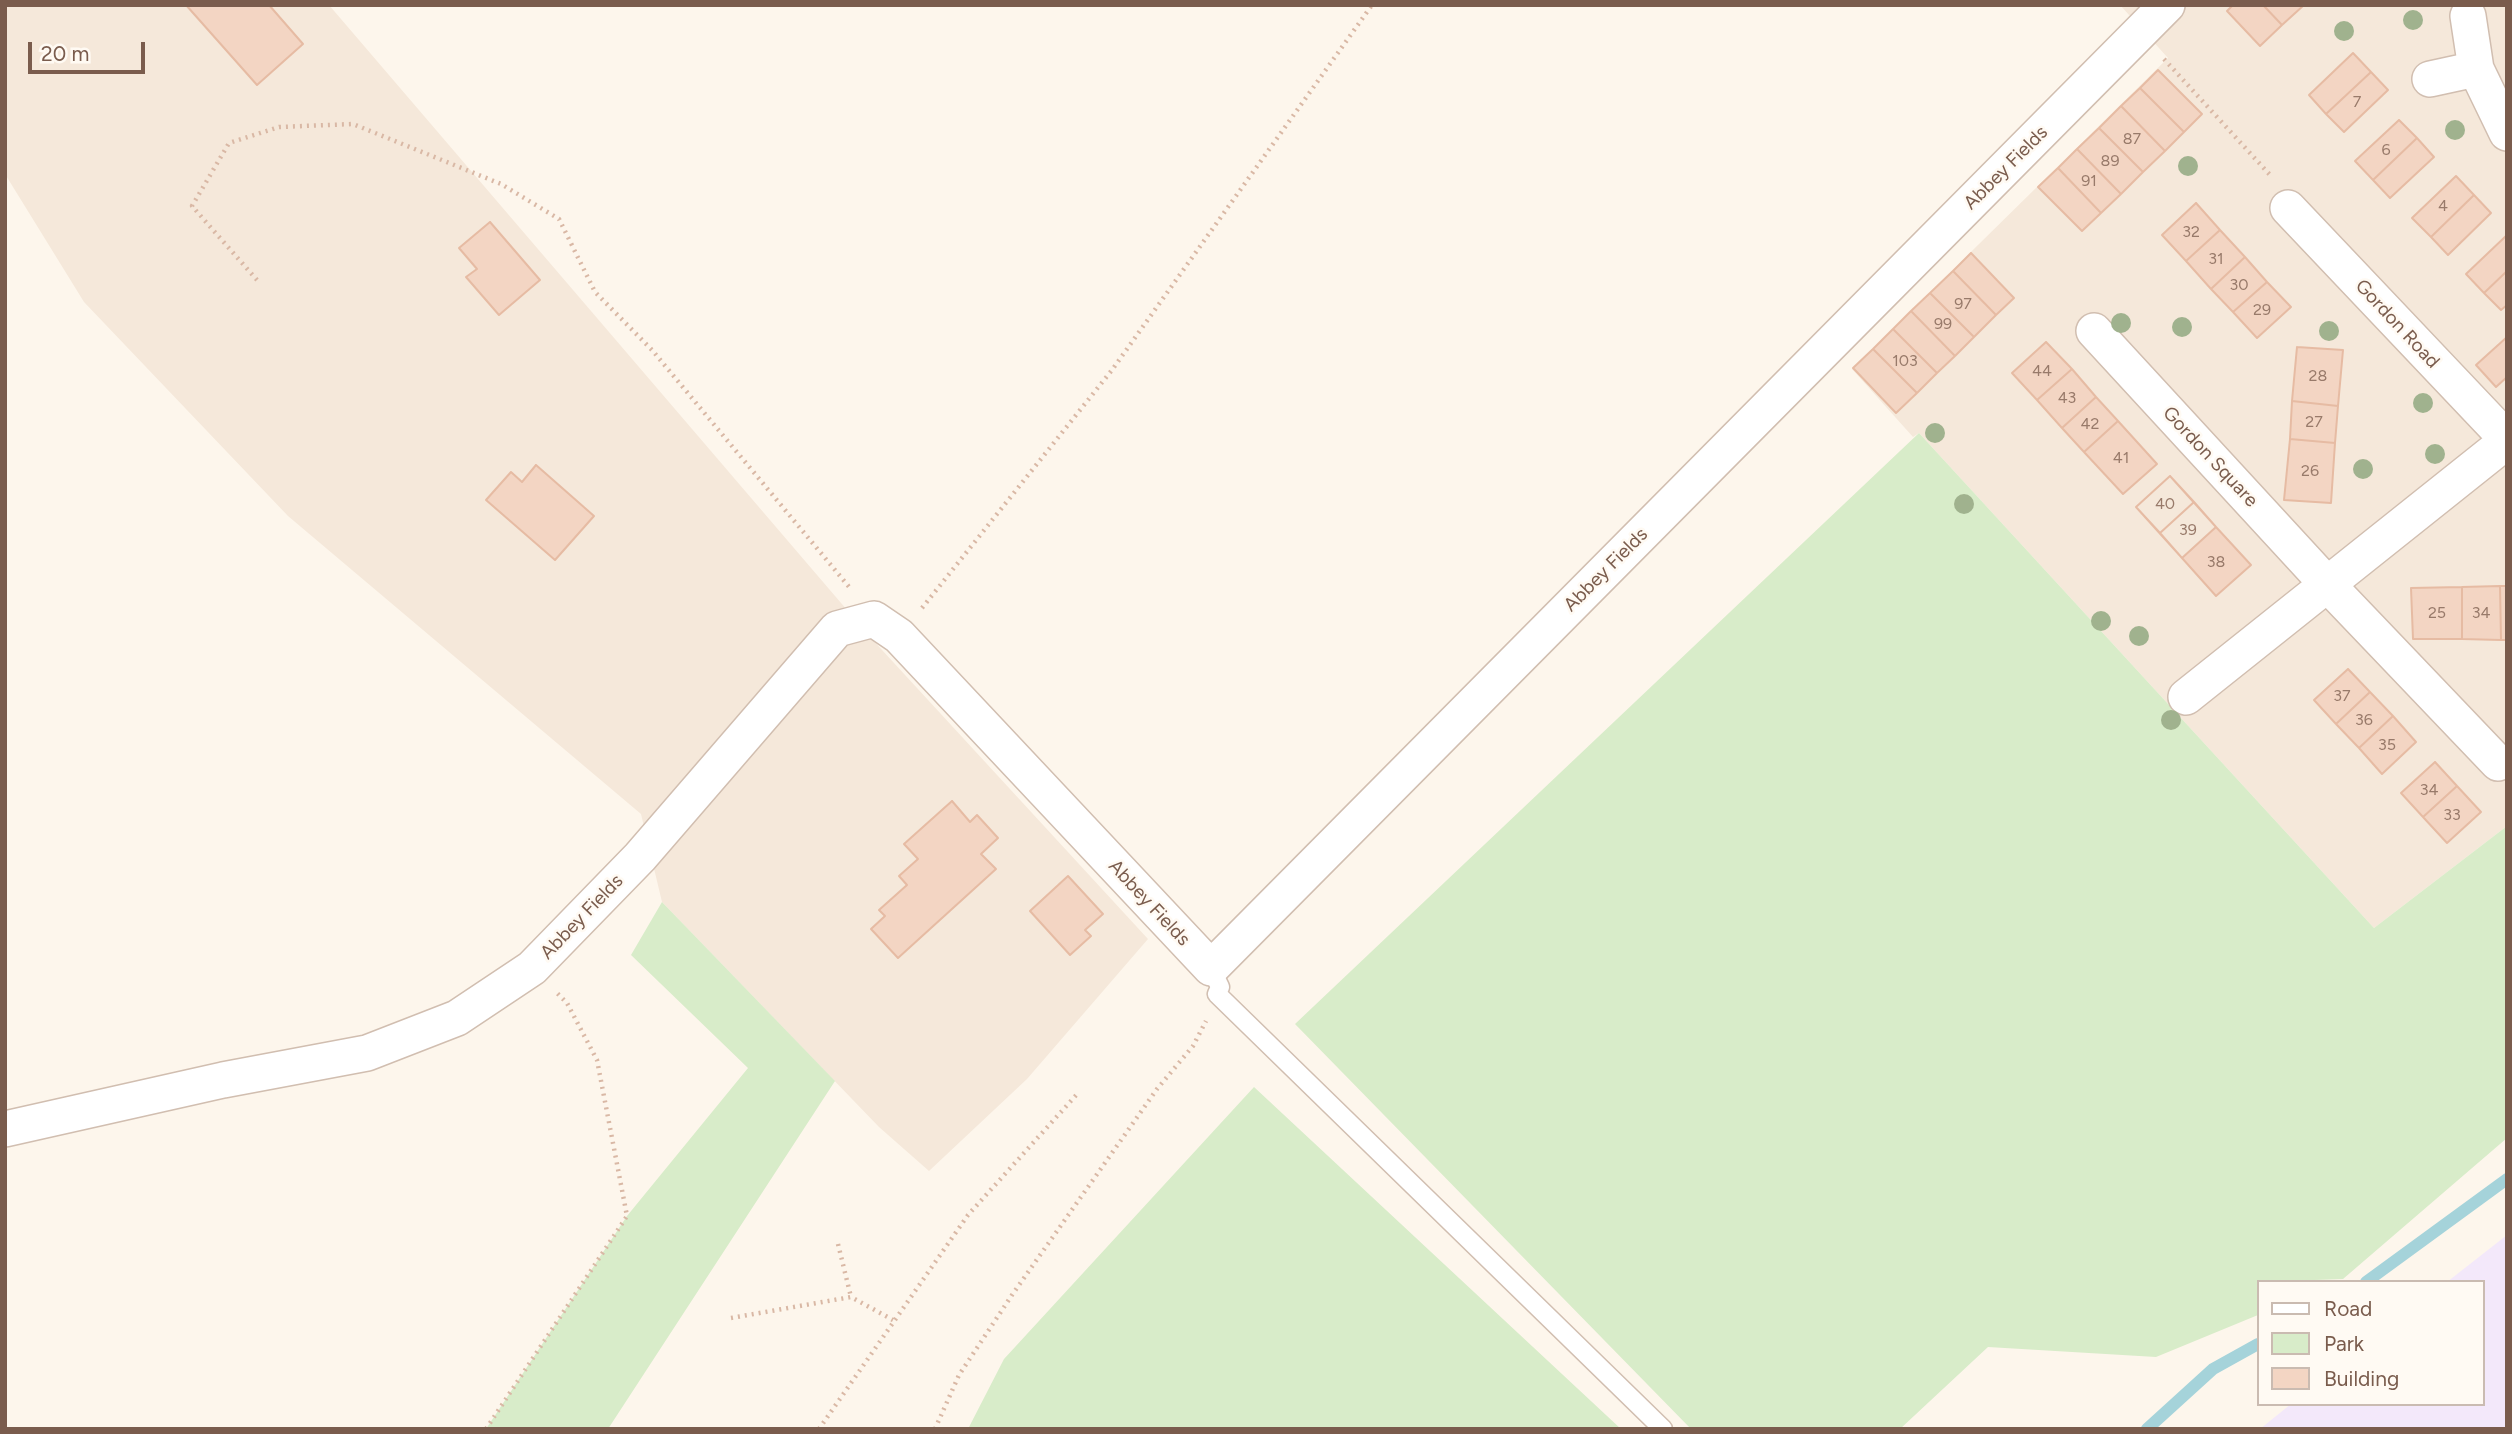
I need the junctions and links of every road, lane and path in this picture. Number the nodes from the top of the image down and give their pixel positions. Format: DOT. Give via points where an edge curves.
graph roads {
  1 [pos="1372,5"];
  2 [pos="2167,5"];
  3 [pos="2468,16"];
  4 [pos="2140,34"];
  5 [pos="2476,69"];
  6 [pos="2430,79"];
  7 [pos="2507,133"];
  8 [pos="2288,208"];
  9 [pos="257,280"];
  10 [pos="2094,331"];
  11 [pos="2507,440"];
  12 [pos="2327,584"];
  13 [pos="887,628"];
  14 [pos="2186,696"];
  15 [pos="2498,763"];
  16 [pos="533,968"];
  17 [pos="1214,981"];
  18 [pos="1079,1092"];
  19 [pos="5,1129"];
  20 [pos="838,1244"];
  21 [pos="851,1297"];
  22 [pos="731,1318"];
  23 [pos="893,1320"];
  24 [pos="486,1429"];
  25 [pos="818,1429"];
  26 [pos="935,1429"];
  27 [pos="1663,1429"];
  1 -- 13 [label="path" via="1112,370"];
  2 -- 4 [label="street, Abbey Fields"];
  3 -- 5 [label="street"];
  4 -- 8 [label="path" via="2267,168"];
  4 -- 17 [label="street, Abbey Fields"];
  5 -- 6 [label="street"];
  5 -- 7 [label="street"];
  8 -- 11 [label="street, Gordon Road"];
  9 -- 13 [label="path" via="192,206 229,143 279,127 353,124 501,184 559,219 595,292 652,349"];
  10 -- 12 [label="street, Gordon Square"];
  11 -- 12 [label="street"];
  12 -- 14 [label="street"];
  12 -- 15 [label="street, Gordon Square"];
  13 -- 16 [label="street, Abbey Fields" via="837,629 640,857"];
  13 -- 17 [label="street, Abbey Fields"];
  16 -- 19 [label="street, Abbey Fields" via="457,1018 367,1053"];
  16 -- 24 [label="path" via="567,1003 597,1060 627,1216"];
  17 -- 26 [label="path" via="1193,1046 1157,1088 959,1375"];
  17 -- 27 [label="lane"];
  18 -- 23 [label="path" via="968,1215"];
  20 -- 21 [label="path"];
  21 -- 22 [label="path"];
  21 -- 23 [label="path"];
  23 -- 25 [label="path"];
}
